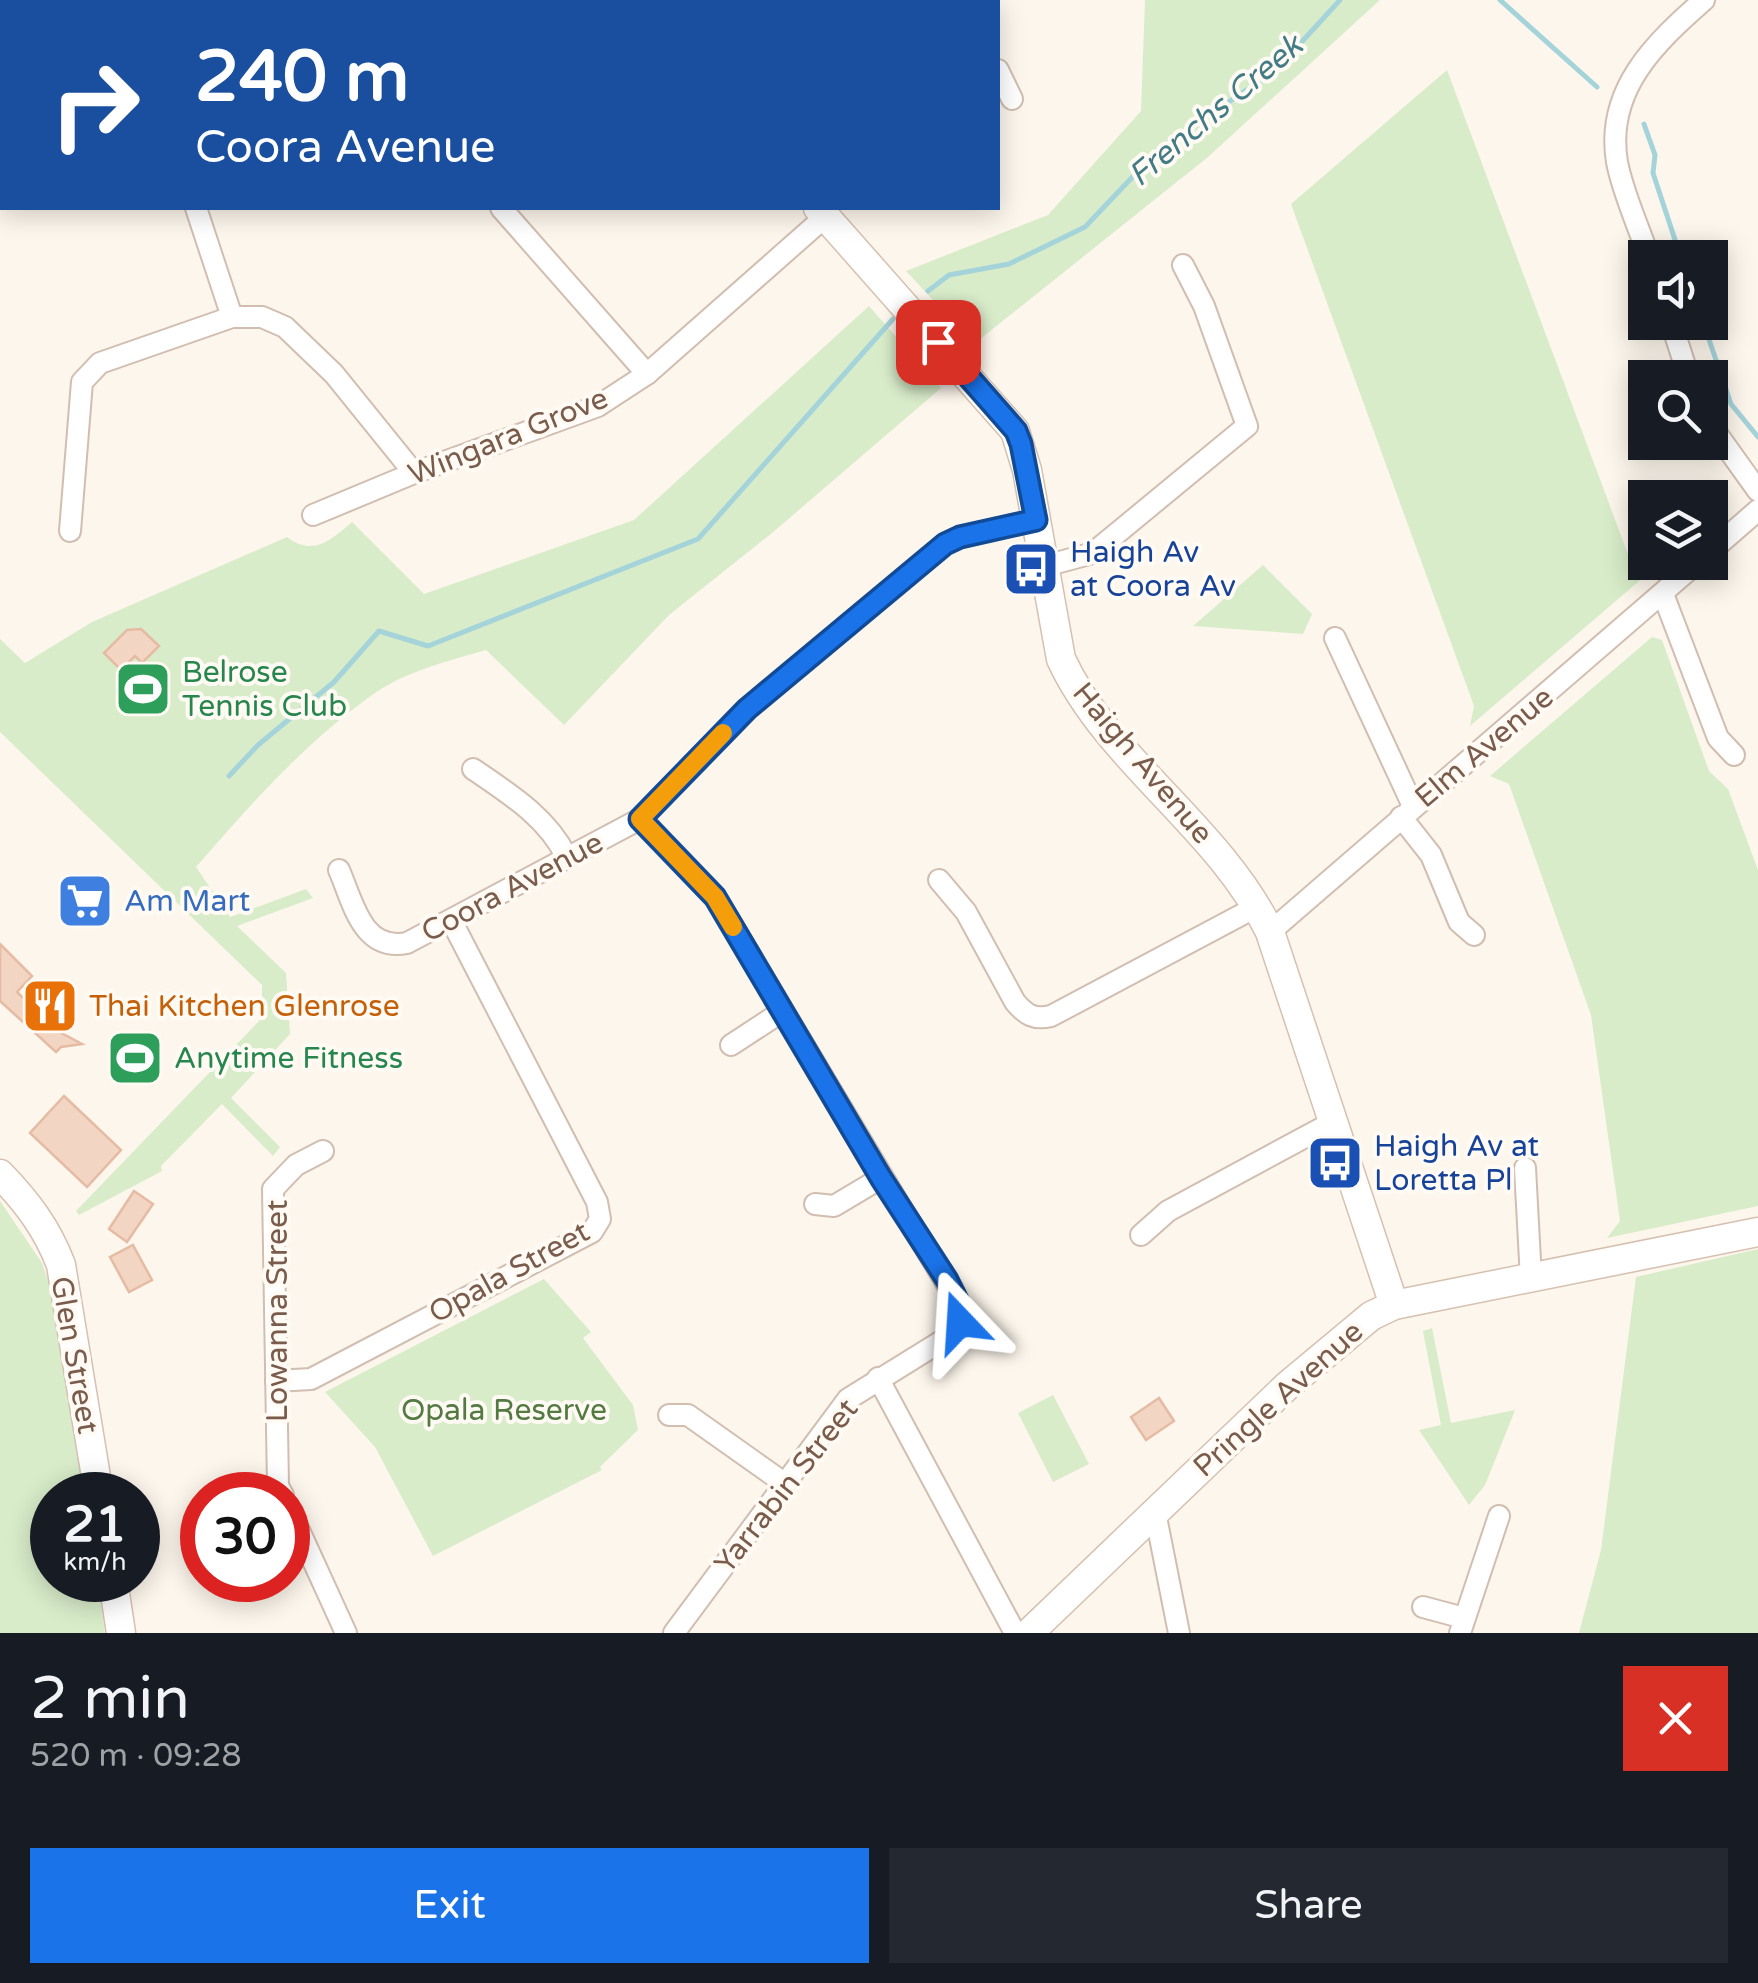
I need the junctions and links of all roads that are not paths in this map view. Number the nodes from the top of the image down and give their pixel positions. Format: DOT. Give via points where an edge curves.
graph roads {
  1 [pos="1704,0"];
  2 [pos="1000,74"];
  3 [pos="1012,98"];
  4 [pos="197,210"];
  5 [pos="502,210"];
  6 [pos="822,212"];
  7 [pos="1643,240"];
  8 [pos="1183,265"];
  9 [pos="232,316"];
  10 [pos="647,374"];
  11 [pos="1728,449"];
  12 [pos="414,473"];
  13 [pos="1758,491"];
  14 [pos="1758,510"];
  15 [pos="313,515"];
  16 [pos="1036,520"];
  17 [pos="70,531"];
  18 [pos="1728,536"];
  19 [pos="1045,566"];
  20 [pos="1678,580"];
  21 [pos="1663,594"];
  22 [pos="1335,638"];
  23 [pos="1734,755"];
  24 [pos="473,769"];
  25 [pos="1408,811"];
  26 [pos="640,819"];
  27 [pos="566,856"];
  28 [pos="339,870"];
  29 [pos="939,880"];
  30 [pos="1264,919"];
  31 [pos="451,920"];
  32 [pos="1474,935"];
  33 [pos="783,1011"];
  34 [pos="732,1045"];
  35 [pos="1332,1122"];
  36 [pos="323,1151"];
  37 [pos="1525,1168"];
  38 [pos="0,1174"];
  39 [pos="881,1178"];
  40 [pos="815,1204"];
  41 [pos="1758,1232"];
  42 [pos="1141,1235"];
  43 [pos="1531,1280"];
  44 [pos="1394,1304"];
  45 [pos="878,1378"];
  46 [pos="276,1380"];
  47 [pos="669,1416"];
  48 [pos="95,1472"];
  49 [pos="278,1472"];
  50 [pos="784,1483"];
  51 [pos="1154,1512"];
  52 [pos="1499,1516"];
  53 [pos="310,1554"];
  54 [pos="116,1602"];
  55 [pos="1424,1607"];
  56 [pos="1462,1625"];
  57 [pos="121,1633"];
  58 [pos="346,1633"];
  59 [pos="674,1633"];
  60 [pos="1015,1633"];
  61 [pos="1029,1633"];
  62 [pos="1179,1633"];
  1 -- 7 [label="street" via="1642,60 1625,90 1617,162"];
  2 -- 3 [label="street"];
  4 -- 9 [label="street"];
  5 -- 10 [label="street"];
  6 -- 10 [label="street, Wingara Grove"];
  6 -- 16 [label="street, Haigh Avenue" via="1016,431"];
  8 -- 19 [label="street" via="1247,426 1093,554"];
  9 -- 12 [label="street" via="262,317 285,327 334,374"];
  9 -- 17 [label="street" via="100,363 82,382"];
  10 -- 12 [label="street, Wingara Grove" via="598,406"];
  11 -- 13 [label="street"];
  12 -- 15 [label="street, Wingara Grove"];
  14 -- 18 [label="street"];
  16 -- 19 [label="street, Haigh Avenue"];
  16 -- 26 [label="street, Coora Avenue" via="945,544 747,709"];
  19 -- 30 [label="street, Haigh Avenue" via="1061,660 1073,686 1226,860"];
  20 -- 21 [label="street, Elm Avenue"];
  21 -- 23 [label="street" via="1718,738"];
  21 -- 25 [label="street, Elm Avenue"];
  22 -- 25 [label="street"];
  24 -- 27 [label="street" via="521,802"];
  25 -- 30 [label="street, Elm Avenue"];
  25 -- 32 [label="street" via="1459,922"];
  26 -- 27 [label="street, Coora Avenue"];
  26 -- 33 [label="street, Yarrabin Street" via="715,897"];
  27 -- 31 [label="street, Coora Avenue"];
  28 -- 31 [label="street, Coora Avenue" via="360,920 380,943 406,942"];
  29 -- 30 [label="street, Elm Avenue" via="966,912 1015,1002 1040,1018"];
  30 -- 35 [label="street, Haigh Avenue"];
  31 -- 46 [label="street, Opala Street" via="600,1219 592,1232 311,1379"];
  33 -- 34 [label="street"];
  33 -- 39 [label="street, Yarrabin Street"];
  35 -- 42 [label="street" via="1168,1210"];
  35 -- 44 [label="street, Haigh Avenue"];
  36 -- 46 [label="street, Lowanna Street" via="296,1164 273,1189"];
  37 -- 43 [label="street"];
  38 -- 48 [label="street, Glen Street" via="34,1212 60,1265"];
  39 -- 40 [label="street" via="834,1206"];
  39 -- 45 [label="street, Yarrabin Street" via="947,1280 960,1322 953,1334"];
  41 -- 43 [label="street, Pringle Avenue"];
  43 -- 44 [label="street, Pringle Avenue"];
  44 -- 51 [label="street, Pringle Avenue" via="1287,1386"];
  45 -- 50 [label="street, Yarrabin Street" via="848,1399"];
  45 -- 60 [label="street"];
  46 -- 49 [label="street, Lowanna Street"];
  47 -- 50 [label="street" via="688,1415"];
  50 -- 59 [label="street, Yarrabin Street"];
  51 -- 61 [label="street, Pringle Avenue"];
  51 -- 62 [label="street"];
  52 -- 56 [label="street"];
  53 -- 58 [label="street"];
  54 -- 57 [label="street"];
  55 -- 56 [label="street"];
}
